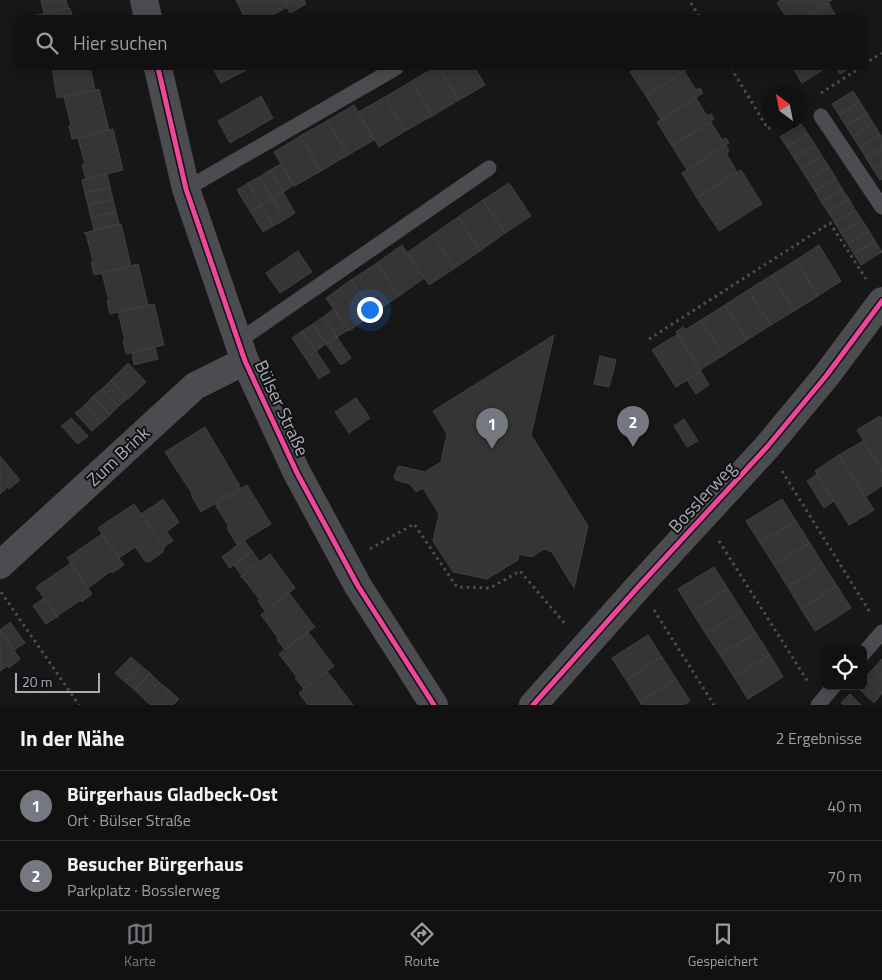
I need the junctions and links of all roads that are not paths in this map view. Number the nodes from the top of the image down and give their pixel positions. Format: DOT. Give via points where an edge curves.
graph roads {
  1 [pos="144,0"];
  2 [pos="147,15"];
  3 [pos="158,70"];
  4 [pos="393,70"];
  5 [pos="821,116"];
  6 [pos="489,168"];
  7 [pos="186,189"];
  8 [pos="882,207"];
  9 [pos="882,302"];
  10 [pos="241,352"];
  11 [pos="0,565"];
  12 [pos="882,632"];
  13 [pos="867,649"];
  14 [pos="830,690"];
  15 [pos="819,703"];
  16 [pos="434,705"];
  17 [pos="533,705"];
  1 -- 2 [label="street"];
  3 -- 7 [label="street, Bülser Straße"];
  4 -- 7 [label="lane"];
  5 -- 8 [label="lane"];
  6 -- 10 [label="lane"];
  7 -- 10 [label="street, Bülser Straße"];
  9 -- 17 [label="street, Bosslerweg" via="767,447"];
  10 -- 11 [label="street, Zum Brink" via="195,386"];
  10 -- 16 [label="street, Bülser Straße" via="297,473 358,586"];
  12 -- 13 [label="lane"];
  14 -- 15 [label="lane"];
}
